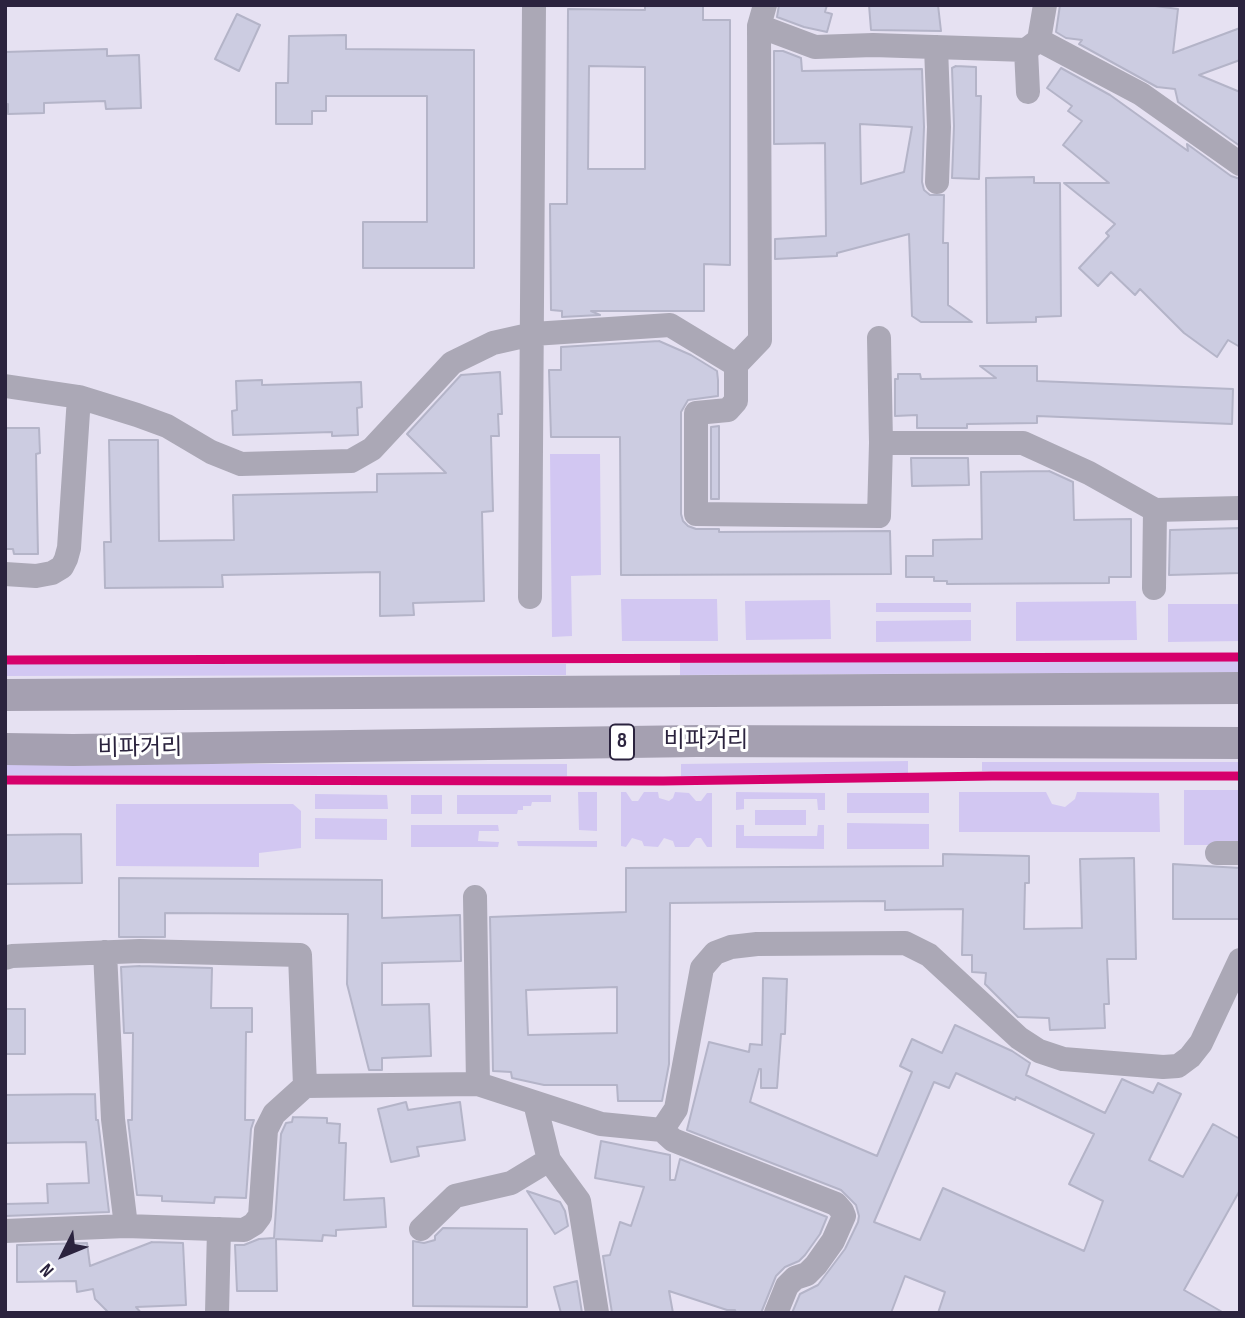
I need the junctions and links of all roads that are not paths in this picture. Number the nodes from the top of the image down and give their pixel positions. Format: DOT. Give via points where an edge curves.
graph roads {
  1 [pos="534,5"];
  2 [pos="1045,5"];
  3 [pos="762,15"];
  4 [pos="1032,45"];
  5 [pos="936,47"];
  6 [pos="1028,92"];
  7 [pos="1240,164"];
  8 [pos="937,182"];
  9 [pos="533,334"];
  10 [pos="879,338"];
  11 [pos="736,365"];
  12 [pos="5,386"];
  13 [pos="79,397"];
  14 [pos="881,443"];
  15 [pos="1240,508"];
  16 [pos="1155,510"];
  17 [pos="5,574"];
  18 [pos="1154,588"];
  19 [pos="530,597"];
  20 [pos="1240,688"];
  21 [pos="5,695"];
  22 [pos="1240,743"];
  23 [pos="5,749"];
  24 [pos="475,897"];
  25 [pos="105,951"];
  26 [pos="5,958"];
  27 [pos="1240,960"];
  28 [pos="478,1084"];
  29 [pos="305,1086"];
  30 [pos="535,1103"];
  31 [pos="662,1130"];
  32 [pos="549,1160"];
  33 [pos="126,1226"];
  34 [pos="219,1229"];
  35 [pos="421,1230"];
  36 [pos="5,1231"];
  37 [pos="218,1313"];
  38 [pos="597,1313"];
  39 [pos="776,1313"];
  1 -- 9 [label="street"];
  2 -- 4 [label="street"];
  3 -- 5 [label="street" via="815,47"];
  3 -- 11 [label="street" via="760,340"];
  4 -- 5 [label="street"];
  4 -- 6 [label="street"];
  4 -- 7 [label="street" via="1142,94"];
  5 -- 8 [label="street"];
  9 -- 11 [label="street" via="670,325"];
  9 -- 13 [label="street" via="494,343 452,363 372,449 351,461 241,464 166,426"];
  9 -- 19 [label="street"];
  10 -- 14 [label="street"];
  11 -- 14 [label="street" via="736,401 728,410 696,413 696,514 878,516"];
  12 -- 13 [label="street"];
  13 -- 17 [label="street" via="66,559 52,573"];
  14 -- 16 [label="street" via="1023,443"];
  15 -- 16 [label="street"];
  16 -- 18 [label="street"];
  20 -- 21 [label="main road, 8"];
  22 -- 23 [label="main road, 비파거리 / 8" via="697,740"];
  24 -- 28 [label="street"];
  25 -- 26 [label="street"];
  25 -- 29 [label="street" via="300,955"];
  25 -- 33 [label="street" via="113,1119"];
  27 -- 31 [label="street" via="1201,1043 1178,1066 1163,1067 1063,1059 1039,1051 929,954 905,943 731,947 715,953 702,968 676,1109"];
  28 -- 29 [label="street"];
  28 -- 30 [label="street"];
  29 -- 34 [label="street" via="274,1114 266,1130 260,1216 244,1230"];
  30 -- 31 [label="street" via="601,1124"];
  30 -- 32 [label="street"];
  31 -- 39 [label="street" via="673,1140 836,1204 842,1211 833,1241 817,1265 787,1286"];
  32 -- 35 [label="street" via="511,1183 455,1196"];
  32 -- 38 [label="street" via="579,1201"];
  33 -- 34 [label="street"];
  33 -- 36 [label="street"];
  34 -- 37 [label="street"];
}
